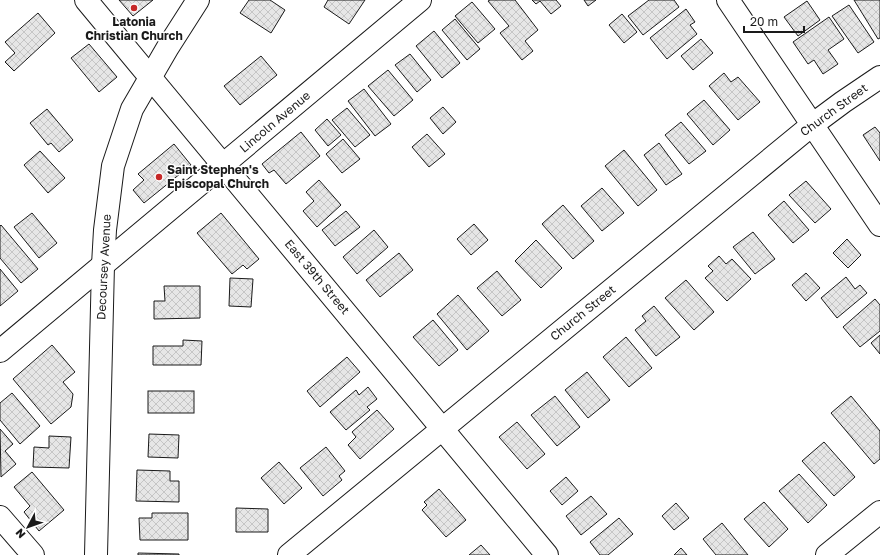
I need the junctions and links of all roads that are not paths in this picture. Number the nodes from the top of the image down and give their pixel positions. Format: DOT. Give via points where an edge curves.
graph roads {
  1 [pos="86,0"];
  2 [pos="198,0"];
  3 [pos="420,0"];
  4 [pos="728,0"];
  5 [pos="880,76"];
  6 [pos="150,78"];
  7 [pos="812,125"];
  8 [pos="223,165"];
  9 [pos="880,225"];
  10 [pos="103,265"];
  11 [pos="0,351"];
  12 [pos="442,428"];
  13 [pos="880,512"];
  14 [pos="0,517"];
  15 [pos="33,555"];
  16 [pos="96,555"];
  17 [pos="289,555"];
  18 [pos="547,555"];
  19 [pos="827,555"];
  1 -- 6 [label="street, East 39th Street"];
  2 -- 6 [label="street, Decoursey Avenue"];
  3 -- 8 [label="street, Lincoln Avenue"];
  4 -- 7 [label="street"];
  5 -- 7 [label="street, Church Street"];
  6 -- 8 [label="street, East 39th Street"];
  6 -- 10 [label="street, Decoursey Avenue" via="132,109 113,166"];
  7 -- 9 [label="street"];
  7 -- 12 [label="street, Church Street"];
  8 -- 10 [label="street, Lincoln Avenue"];
  8 -- 12 [label="street, East 39th Street"];
  10 -- 11 [label="street, Lincoln Avenue"];
  10 -- 16 [label="street, Decoursey Avenue"];
  12 -- 17 [label="street, Church Street"];
  12 -- 18 [label="street, East 39th Street"];
  13 -- 19 [label="street"];
  14 -- 15 [label="street"];
}
